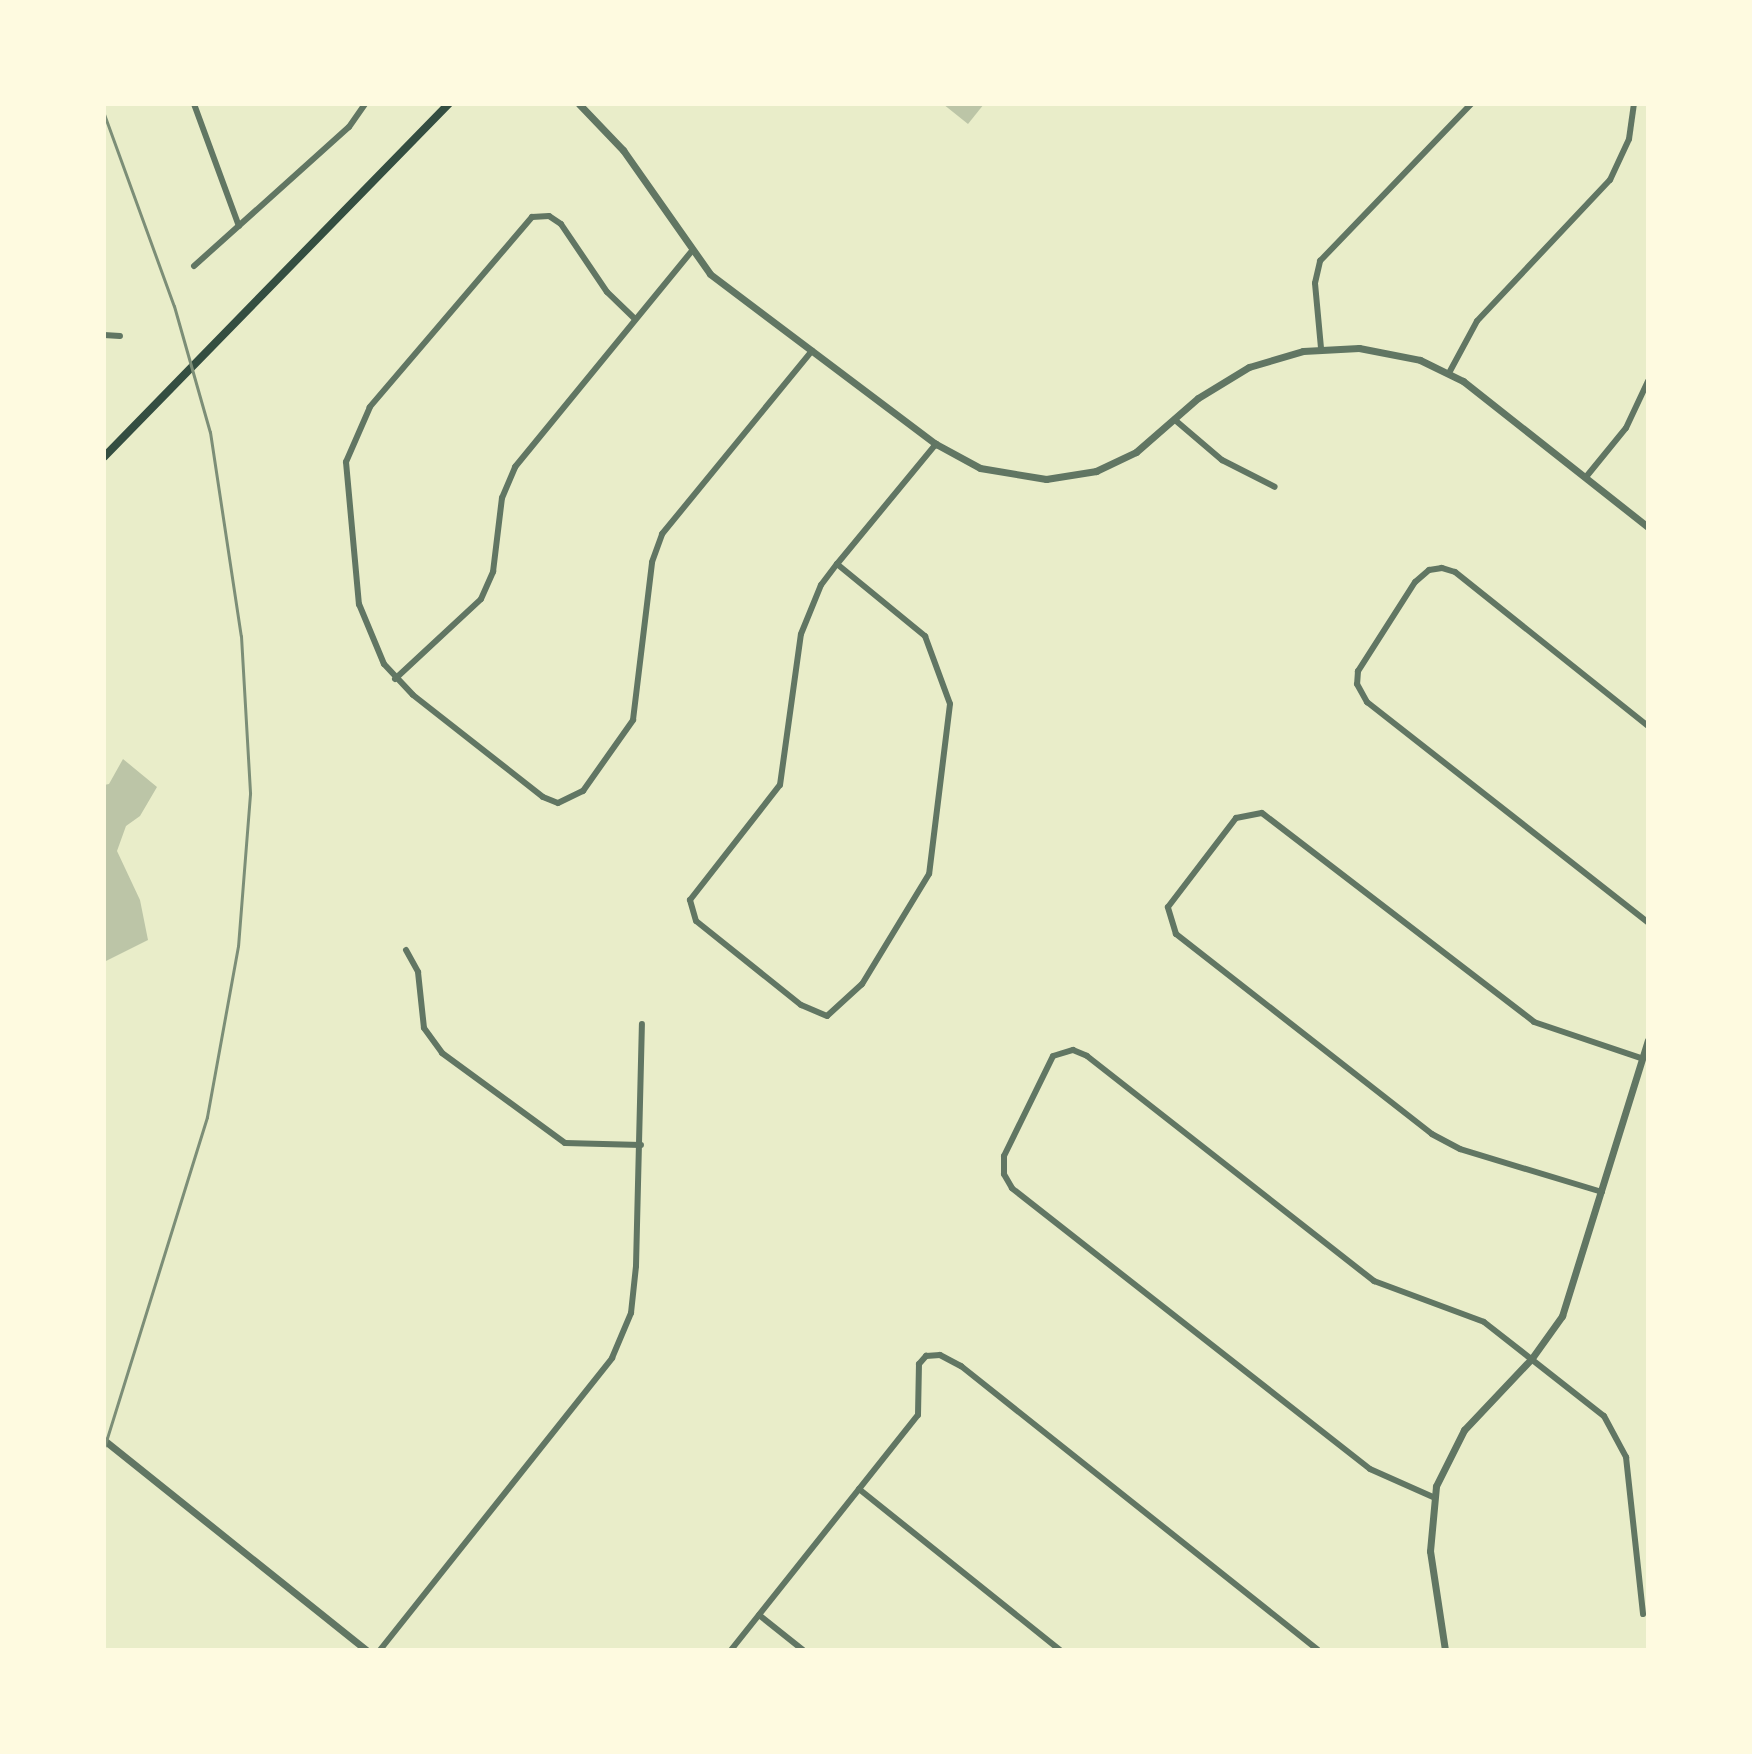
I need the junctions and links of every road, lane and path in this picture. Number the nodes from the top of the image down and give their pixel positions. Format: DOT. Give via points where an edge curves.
graph roads {
  1 [pos="194,104"];
  2 [pos="365,104"];
  3 [pos="449,104"];
  4 [pos="579,104"];
  5 [pos="1471,104"];
  6 [pos="1634,104"];
  7 [pos="239,226"];
  8 [pos="691,252"];
  9 [pos="194,266"];
  10 [pos="635,319"];
  11 [pos="104,335"];
  12 [pos="120,336"];
  13 [pos="1321,348"];
  14 [pos="812,351"];
  15 [pos="1449,373"];
  16 [pos="1648,381"];
  17 [pos="1175,420"];
  18 [pos="936,444"];
  19 [pos="104,457"];
  20 [pos="1586,477"];
  21 [pos="1275,487"];
  22 [pos="1648,527"];
  23 [pos="837,564"];
  24 [pos="395,679"];
  25 [pos="1648,726"];
  26 [pos="1648,922"];
  27 [pos="406,950"];
  28 [pos="642,1024"];
  29 [pos="1648,1040"];
  30 [pos="1641,1058"];
  31 [pos="641,1145"];
  32 [pos="1602,1192"];
  33 [pos="1532,1358"];
  34 [pos="104,1440"];
  35 [pos="859,1489"];
  36 [pos="1433,1497"];
  37 [pos="1643,1614"];
  38 [pos="759,1615"];
  39 [pos="366,1650"];
  40 [pos="380,1650"];
  41 [pos="731,1650"];
  42 [pos="803,1650"];
  43 [pos="1060,1650"];
  44 [pos="1318,1650"];
  45 [pos="1445,1650"];
  1 -- 7 [label="street"];
  2 -- 7 [label="street" via="349,127"];
  3 -- 19 [label="main road"];
  4 -- 8 [label="street" via="629,157"];
  5 -- 13 [label="street" via="1320,261 1315,283"];
  6 -- 15 [label="street" via="1629,139 1610,180 1481,317"];
  7 -- 9 [label="street"];
  8 -- 10 [label="street"];
  8 -- 14 [label="street" via="721,283"];
  10 -- 24 [label="street" via="515,467 502,498 493,572 481,599"];
  10 -- 24 [label="street" via="607,292 561,224 549,216 532,217 370,407 349,449 345,488 363,619"];
  11 -- 12 [label="street"];
  13 -- 15 [label="street" via="1391,353"];
  13 -- 17 [label="street" via="1241,371"];
  14 -- 18 [label="street"];
  14 -- 24 [label="street" via="662,534 652,562 635,714 621,742 578,796 558,803 543,797"];
  15 -- 20 [label="street"];
  16 -- 20 [label="street" via="1626,428"];
  17 -- 18 [label="street" via="1117,462 1061,479 992,472"];
  17 -- 21 [label="street" via="1222,460"];
  18 -- 23 [label="street"];
  20 -- 22 [label="street"];
  23 -- 23 [label="street" via="806,616 780,785 696,889 690,908 696,921 801,1005 827,1016 862,984 929,874 950,704 942,670 925,636"];
  25 -- 26 [label="street" via="1455,572 1442,568 1429,570 1415,582 1356,677 1367,702"];
  27 -- 31 [label="street" via="418,972 424,1028 442,1053 565,1143"];
  28 -- 31 [label="street"];
  29 -- 30 [label="street"];
  30 -- 32 [label="street"];
  30 -- 32 [label="street" via="1534,1022 1262,813 1236,818 1168,907 1176,934 1432,1134 1460,1149"];
  31 -- 40 [label="street" via="633,1297 612,1358"];
  32 -- 33 [label="street" via="1568,1304"];
  33 -- 36 [label="street" via="1464,1430"];
  33 -- 36 [label="street" via="1484,1322 1374,1281 1087,1056 1065,1050 1049,1060 1004,1156 1004,1174 1012,1188 1370,1469"];
  33 -- 37 [label="street" via="1604,1416 1622,1444"];
  34 -- 39 [label="street"];
  35 -- 38 [label="street"];
  35 -- 43 [label="street"];
  35 -- 44 [label="street" via="918,1415 919,1364 926,1356 940,1355 961,1366"];
  36 -- 45 [label="street" via="1430,1551"];
  38 -- 41 [label="street"];
  38 -- 42 [label="street"];
}
